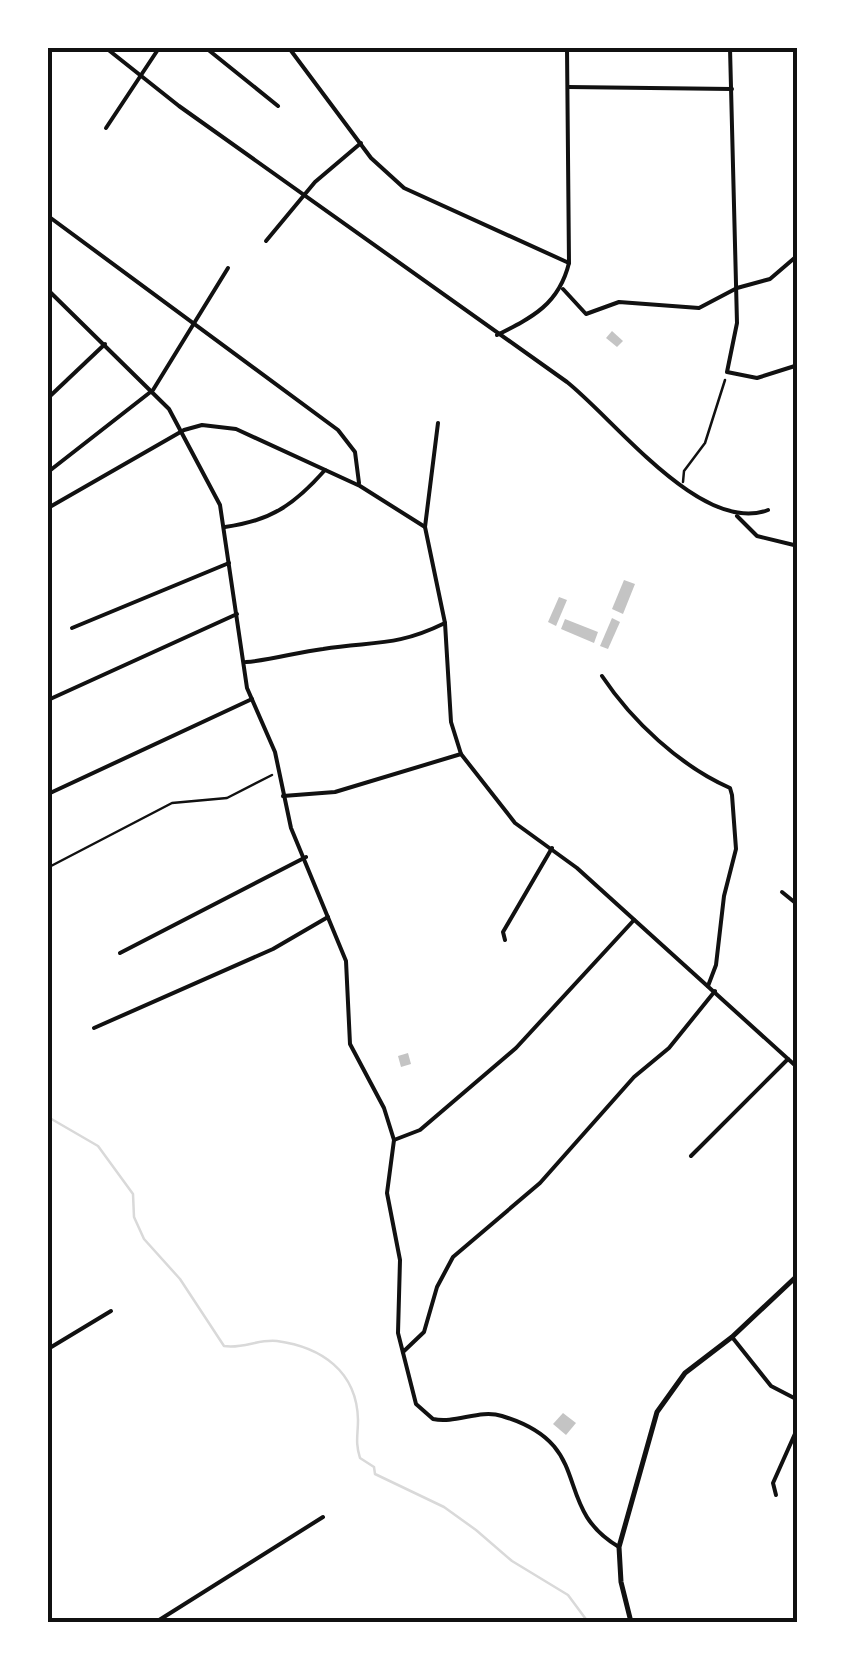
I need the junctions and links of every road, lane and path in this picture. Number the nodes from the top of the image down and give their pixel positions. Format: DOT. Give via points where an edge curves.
graph roads {
  1 [pos="106,48"];
  2 [pos="159,48"];
  3 [pos="206,48"];
  4 [pos="289,48"];
  5 [pos="567,48"];
  6 [pos="730,48"];
  7 [pos="141,74"];
  8 [pos="568,87"];
  9 [pos="732,89"];
  10 [pos="278,106"];
  11 [pos="106,128"];
  12 [pos="361,143"];
  13 [pos="305,193"];
  14 [pos="48,216"];
  15 [pos="266,241"];
  16 [pos="798,255"];
  17 [pos="569,263"];
  18 [pos="228,268"];
  19 [pos="736,288"];
  20 [pos="563,289"];
  21 [pos="48,290"];
  22 [pos="196,324"];
  23 [pos="497,335"];
  24 [pos="105,344"];
  25 [pos="798,365"];
  26 [pos="727,372"];
  27 [pos="153,390"];
  28 [pos="48,398"];
  29 [pos="438,422"];
  30 [pos="184,430"];
  31 [pos="325,470"];
  32 [pos="48,472"];
  33 [pos="683,483"];
  34 [pos="360,486"];
  35 [pos="48,508"];
  36 [pos="768,510"];
  37 [pos="737,516"];
  38 [pos="224,527"];
  39 [pos="425,527"];
  40 [pos="798,546"];
  41 [pos="229,564"];
  42 [pos="236,614"];
  43 [pos="445,624"];
  44 [pos="72,628"];
  45 [pos="244,662"];
  46 [pos="602,676"];
  47 [pos="252,699"];
  48 [pos="48,700"];
  49 [pos="461,754"];
  50 [pos="278,773"];
  51 [pos="48,794"];
  52 [pos="283,796"];
  53 [pos="552,848"];
  54 [pos="306,858"];
  55 [pos="52,866"];
  56 [pos="782,892"];
  57 [pos="798,904"];
  58 [pos="328,917"];
  59 [pos="634,920"];
  60 [pos="504,940"];
  61 [pos="120,953"];
  62 [pos="708,986"];
  63 [pos="715,992"];
  64 [pos="94,1028"];
  65 [pos="788,1059"];
  66 [pos="798,1068"];
  67 [pos="798,1128"];
  68 [pos="798,1137"];
  69 [pos="394,1140"];
  70 [pos="691,1156"];
  71 [pos="798,1275"];
  72 [pos="111,1310"];
  73 [pos="732,1337"];
  74 [pos="48,1349"];
  75 [pos="403,1352"];
  76 [pos="798,1400"];
  77 [pos="798,1427"];
  78 [pos="776,1496"];
  79 [pos="323,1517"];
  80 [pos="619,1548"];
  81 [pos="156,1622"];
  82 [pos="631,1622"];
  1 -- 7 [label="street"];
  2 -- 7 [label="street"];
  3 -- 10 [label="street"];
  4 -- 12 [label="street"];
  5 -- 8 [label="street"];
  6 -- 9 [label="street"];
  7 -- 11 [label="street"];
  7 -- 13 [label="street"];
  8 -- 9 [label="street"];
  8 -- 17 [label="street"];
  9 -- 19 [label="street"];
  12 -- 13 [label="street"];
  12 -- 17 [label="street" via="404,188"];
  13 -- 15 [label="street"];
  13 -- 23 [label="street"];
  14 -- 22 [label="street"];
  16 -- 19 [label="street" via="770,279"];
  17 -- 20 [label="street"];
  18 -- 22 [label="street"];
  19 -- 20 [label="street" via="699,308 618,302 586,314"];
  19 -- 26 [label="street"];
  20 -- 23 [label="street"];
  21 -- 24 [label="street"];
  22 -- 27 [label="street"];
  22 -- 34 [label="street" via="348,441"];
  23 -- 33 [label="street" via="579,392 655,468"];
  24 -- 27 [label="street"];
  24 -- 28 [label="street"];
  25 -- 26 [label="street" via="757,378"];
  26 -- 33 [label="path" via="705,443"];
  27 -- 30 [label="street"];
  27 -- 32 [label="street"];
  29 -- 39 [label="street"];
  30 -- 31 [label="street" via="236,429"];
  30 -- 35 [label="street"];
  30 -- 38 [label="street"];
  31 -- 34 [label="street"];
  31 -- 38 [label="street" via="290,507"];
  33 -- 37 [label="street"];
  34 -- 39 [label="street"];
  36 -- 37 [label="street"];
  37 -- 40 [label="street" via="757,536"];
  38 -- 41 [label="street"];
  39 -- 43 [label="street"];
  41 -- 42 [label="street"];
  41 -- 44 [label="street"];
  42 -- 45 [label="street"];
  42 -- 48 [label="street"];
  43 -- 45 [label="street" via="394,644"];
  43 -- 49 [label="street" via="451,722"];
  45 -- 47 [label="street"];
  46 -- 62 [label="street" via="650,731 730,788 736,849"];
  47 -- 50 [label="street"];
  47 -- 51 [label="street"];
  49 -- 52 [label="street" via="335,792"];
  49 -- 53 [label="street" via="515,823"];
  50 -- 52 [label="street"];
  50 -- 55 [label="path" via="227,798 172,803"];
  52 -- 54 [label="street"];
  53 -- 59 [label="street"];
  53 -- 60 [label="street" via="502,932"];
  54 -- 58 [label="street"];
  54 -- 61 [label="street"];
  56 -- 57 [label="street"];
  58 -- 64 [label="street" via="273,949"];
  58 -- 69 [label="street" via="348,970 350,1044"];
  59 -- 62 [label="street"];
  59 -- 69 [label="street" via="516,1048 420,1130"];
  62 -- 63 [label="street"];
  63 -- 65 [label="street"];
  63 -- 75 [label="street" via="540,1183 453,1258 426,1329"];
  65 -- 66 [label="street"];
  65 -- 70 [label="street"];
  67 -- 68 [label="path"];
  69 -- 75 [label="street" via="388,1201 400,1260 396,1317"];
  71 -- 73 [label="street"];
  72 -- 74 [label="street"];
  73 -- 76 [label="street" via="771,1386"];
  73 -- 80 [label="street" via="684,1372 664,1397 643,1448"];
  75 -- 80 [label="street" via="424,1416 445,1422 496,1414 552,1442 566,1459 590,1526"];
  77 -- 78 [label="street" via="774,1483"];
  79 -- 81 [label="street"];
  80 -- 82 [label="street"];
}
